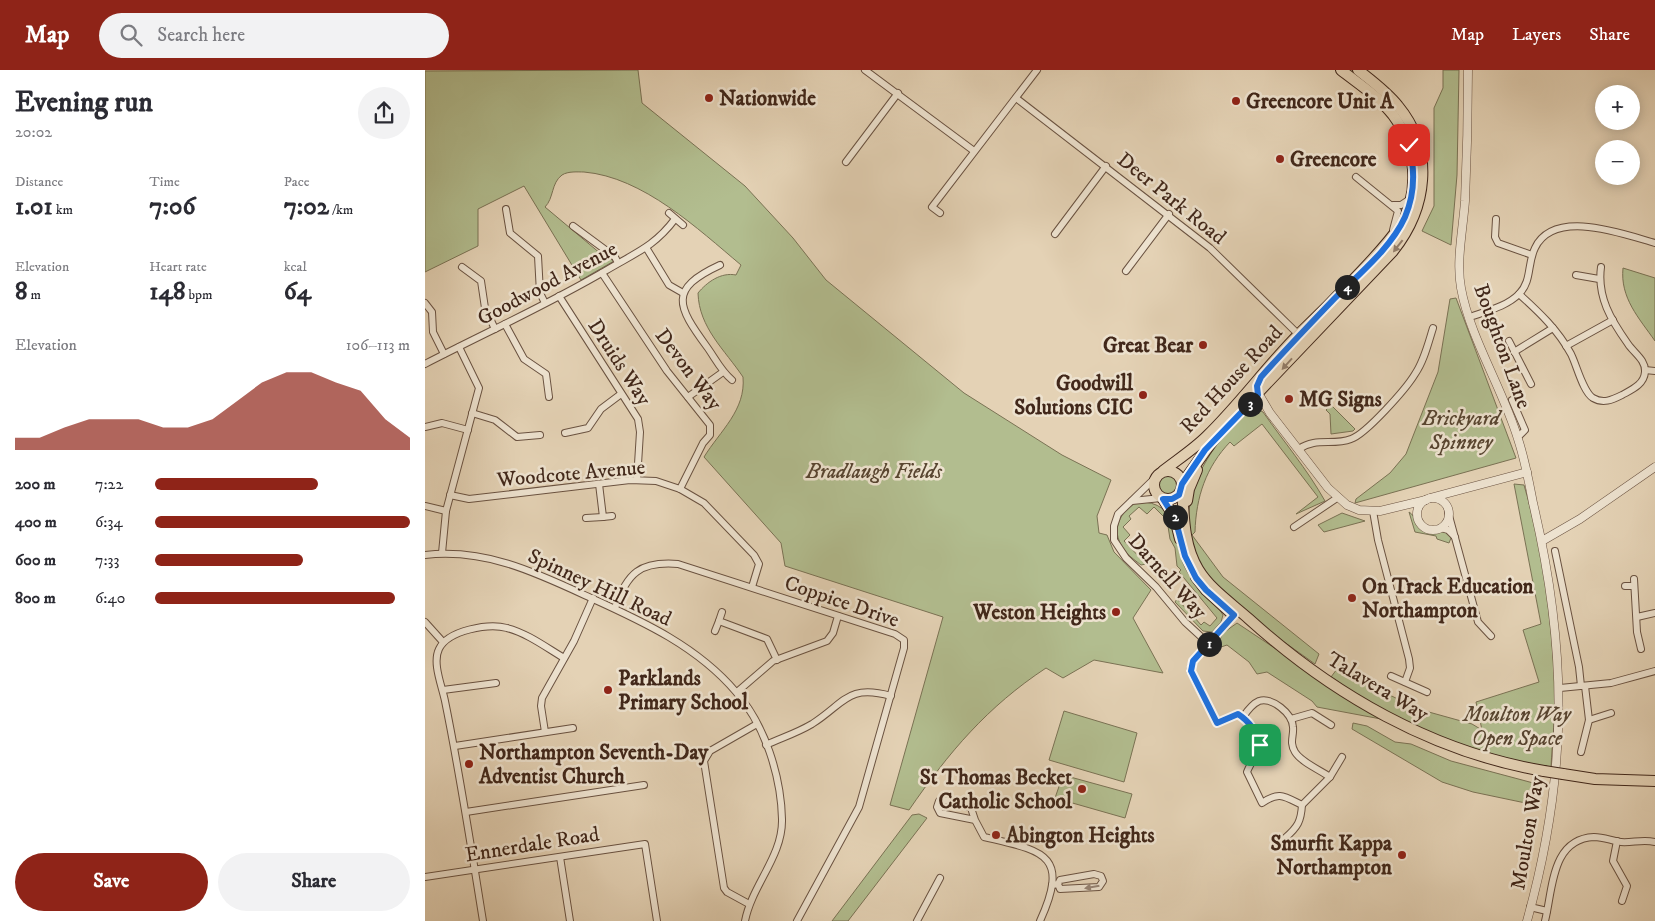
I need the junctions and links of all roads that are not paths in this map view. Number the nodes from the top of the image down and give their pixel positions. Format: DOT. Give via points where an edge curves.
graph roads {
  1 [pos="865,70"];
  2 [pos="1037,70"];
  3 [pos="1341,70"];
  4 [pos="1358,70"];
  5 [pos="1468,70"];
  6 [pos="898,93"];
  7 [pos="1016,98"];
  8 [pos="974,151"];
  9 [pos="846,162"];
  10 [pos="1106,166"];
  11 [pos="1356,177"];
  12 [pos="1410,199"];
  13 [pos="1393,205"];
  14 [pos="506,209"];
  15 [pos="940,213"];
  16 [pos="669,214"];
  17 [pos="1169,214"];
  18 [pos="675,219"];
  19 [pos="1496,219"];
  20 [pos="683,225"];
  21 [pos="573,226"];
  22 [pos="1055,234"];
  23 [pos="1391,238"];
  24 [pos="1655,243"];
  25 [pos="647,249"];
  26 [pos="1532,255"];
  27 [pos="618,263"];
  28 [pos="720,265"];
  29 [pos="462,267"];
  30 [pos="1601,267"];
  31 [pos="1126,271"];
  32 [pos="602,273"];
  33 [pos="1576,275"];
  34 [pos="1599,279"];
  35 [pos="683,294"];
  36 [pos="1519,294"];
  37 [pos="559,296"];
  38 [pos="425,303"];
  39 [pos="545,303"];
  40 [pos="1470,317"];
  41 [pos="1613,320"];
  42 [pos="505,324"];
  43 [pos="495,328"];
  44 [pos="1433,328"];
  45 [pos="1553,328"];
  46 [pos="1303,335"];
  47 [pos="1509,341"];
  48 [pos="1566,346"];
  49 [pos="459,347"];
  50 [pos="1514,352"];
  51 [pos="444,354"];
  52 [pos="425,364"];
  53 [pos="1645,370"];
  54 [pos="1655,370"];
  55 [pos="723,372"];
  56 [pos="732,380"];
  57 [pos="1266,380"];
  58 [pos="1531,384"];
  59 [pos="1256,392"];
  60 [pos="621,394"];
  61 [pos="688,396"];
  62 [pos="549,397"];
  63 [pos="1512,400"];
  64 [pos="1267,402"];
  65 [pos="472,413"];
  66 [pos="1278,422"];
  67 [pos="425,427"];
  68 [pos="468,430"];
  69 [pos="565,433"];
  70 [pos="540,434"];
  71 [pos="1517,436"];
  72 [pos="1213,440"];
  73 [pos="1299,449"];
  74 [pos="1655,467"];
  75 [pos="1163,471"];
  76 [pos="1527,472"];
  77 [pos="1154,479"];
  78 [pos="637,480"];
  79 [pos="599,484"];
  80 [pos="1182,486"];
  81 [pos="680,489"];
  82 [pos="1458,491"];
  83 [pos="450,495"];
  84 [pos="1162,498"];
  85 [pos="1337,498"];
  86 [pos="1428,499"];
  87 [pos="1131,501"];
  88 [pos="1403,505"];
  89 [pos="425,506"];
  90 [pos="1448,510"];
  91 [pos="446,511"];
  92 [pos="1373,511"];
  93 [pos="1417,514"];
  94 [pos="612,516"];
  95 [pos="603,517"];
  96 [pos="586,518"];
  97 [pos="1184,520"];
  98 [pos="1294,526"];
  99 [pos="1441,528"];
  100 [pos="1457,540"];
  101 [pos="1542,541"];
  102 [pos="1555,550"];
  103 [pos="442,553"];
  104 [pos="425,554"];
  105 [pos="1625,586"];
  106 [pos="751,587"];
  107 [pos="593,598"];
  108 [pos="615,608"];
  109 [pos="722,612"];
  110 [pos="1655,613"];
  111 [pos="1234,615"];
  112 [pos="838,616"];
  113 [pos="1637,617"];
  114 [pos="719,621"];
  115 [pos="425,622"];
  116 [pos="715,631"];
  117 [pos="1491,636"];
  118 [pos="1271,640"];
  119 [pos="1647,641"];
  120 [pos="443,642"];
  121 [pos="1209,644"];
  122 [pos="564,658"];
  123 [pos="777,660"];
  124 [pos="1655,671"];
  125 [pos="1391,676"];
  126 [pos="1405,682"];
  127 [pos="496,683"];
  128 [pos="1583,686"];
  129 [pos="1560,688"];
  130 [pos="443,690"];
  131 [pos="737,692"];
  132 [pos="1427,692"];
  133 [pos="891,696"];
  134 [pos="1611,713"];
  135 [pos="1243,717"];
  136 [pos="1291,719"];
  137 [pos="1589,720"];
  138 [pos="757,724"];
  139 [pos="1331,726"];
  140 [pos="573,728"];
  141 [pos="545,732"];
  142 [pos="766,745"];
  143 [pos="455,746"];
  144 [pos="1581,752"];
  145 [pos="1342,757"];
  146 [pos="1330,777"];
  147 [pos="1655,781"];
  148 [pos="644,784"];
  149 [pos="1302,805"];
  150 [pos="466,812"];
  151 [pos="975,820"];
  152 [pos="1285,838"];
  153 [pos="1617,841"];
  154 [pos="1655,842"];
  155 [pos="560,857"];
  156 [pos="475,870"];
  157 [pos="425,877"];
  158 [pos="941,878"];
  159 [pos="1054,883"];
  160 [pos="1622,901"];
  161 [pos="749,904"];
  162 [pos="1531,907"];
  163 [pos="1547,911"];
  164 [pos="483,921"];
  165 [pos="570,921"];
  166 [pos="657,921"];
  167 [pos="745,921"];
  168 [pos="797,921"];
  169 [pos="917,921"];
  170 [pos="1040,921"];
  171 [pos="1527,921"];
  172 [pos="1545,921"];
  1 -- 6 [label="street"];
  2 -- 7 [label="street"];
  3 -- 12 [label="main road, Red House Road" via="1376,97 1400,126 1409,145 1412,162"];
  4 -- 46 [label="main road, one-way" via="1390,96 1405,114 1419,146 1423,177 1420,202 1409,230 1393,251 1353,294"];
  5 -- 40 [label="street, Boughton Lane" via="1460,276"];
  6 -- 8 [label="street"];
  6 -- 9 [label="street"];
  7 -- 8 [label="street"];
  7 -- 10 [label="street, Deer Park Road"];
  8 -- 15 [label="street" via="932,207"];
  10 -- 17 [label="street, Deer Park Road"];
  10 -- 22 [label="street"];
  11 -- 13 [label="street"];
  12 -- 13 [label="street" via="1401,205"];
  12 -- 23 [label="main road, Red House Road" via="1402,222"];
  13 -- 23 [label="street" via="1398,217"];
  14 -- 39 [label="street" via="510,233 538,256 539,293"];
  16 -- 18 [label="street"];
  17 -- 31 [label="street"];
  17 -- 46 [label="street, Deer Park Road"];
  18 -- 20 [label="street"];
  18 -- 25 [label="street, Goodwood Avenue"];
  19 -- 26 [label="street" via="1498,243"];
  21 -- 27 [label="street" via="581,237 615,257"];
  23 -- 46 [label="main road, Red House Road"];
  24 -- 26 [label="street" via="1608,231 1563,227 1555,228 1542,237"];
  25 -- 27 [label="street, Goodwood Avenue"];
  25 -- 35 [label="street" via="669,285"];
  26 -- 36 [label="street" via="1529,276"];
  27 -- 32 [label="street, Goodwood Avenue"];
  28 -- 35 [label="street" via="698,276"];
  29 -- 43 [label="street" via="481,281 485,308"];
  30 -- 34 [label="street"];
  32 -- 37 [label="street, Goodwood Avenue"];
  32 -- 61 [label="street, Devon Way" via="667,371"];
  33 -- 34 [label="street"];
  34 -- 41 [label="street" via="1604,304"];
  35 -- 55 [label="street" via="685,314"];
  36 -- 40 [label="street" via="1506,304"];
  36 -- 45 [label="street"];
  37 -- 39 [label="street, Goodwood Avenue"];
  37 -- 60 [label="street, Druids Way"];
  38 -- 51 [label="street" via="432,312 433,332"];
  39 -- 42 [label="street, Goodwood Avenue"];
  40 -- 71 [label="street, Boughton Lane"];
  41 -- 48 [label="street"];
  41 -- 53 [label="street" via="1643,362"];
  42 -- 43 [label="street, Goodwood Avenue"];
  42 -- 62 [label="street" via="524,359 545,374"];
  43 -- 49 [label="street, Goodwood Avenue"];
  44 -- 73 [label="street" via="1415,375 1361,433 1349,440 1316,441"];
  45 -- 48 [label="street"];
  45 -- 50 [label="street"];
  46 -- 57 [label="main road"];
  47 -- 50 [label="street"];
  48 -- 53 [label="street" via="1587,393 1598,400 1613,399 1638,386"];
  49 -- 51 [label="street, Goodwood Avenue"];
  49 -- 65 [label="street" via="479,388"];
  50 -- 58 [label="street"];
  51 -- 52 [label="street, Goodwood Avenue"];
  53 -- 54 [label="street"];
  55 -- 56 [label="street"];
  55 -- 61 [label="street"];
  57 -- 59 [label="main road"];
  57 -- 64 [label="street"];
  59 -- 64 [label="street"];
  59 -- 66 [label="street"];
  59 -- 72 [label="main road"];
  59 -- 75 [label="main road, Red House Road"];
  60 -- 69 [label="street" via="601,409 589,428"];
  60 -- 78 [label="street, Druids Way" via="639,423"];
  61 -- 81 [label="street, Devon Way" via="712,431"];
  63 -- 71 [label="street" via="1525,430"];
  64 -- 66 [label="street"];
  65 -- 68 [label="street"];
  65 -- 70 [label="street" via="495,420 517,438"];
  66 -- 73 [label="street"];
  67 -- 68 [label="street" via="443,423"];
  68 -- 83 [label="street"];
  71 -- 76 [label="street, Boughton Lane"];
  72 -- 80 [label="main road"];
  72 -- 97 [label="main road" via="1189,489"];
  73 -- 85 [label="street"];
  74 -- 101 [label="street"];
  75 -- 77 [label="main road"];
  75 -- 80 [label="main road" via="1176,473"];
  76 -- 82 [label="street"];
  76 -- 101 [label="street, Boughton Lane"];
  77 -- 84 [label="main road" via="1154,488"];
  77 -- 87 [label="street, Darnell Way"];
  78 -- 79 [label="street, Woodcote Avenue"];
  78 -- 81 [label="street, Woodcote Avenue" via="656,481"];
  79 -- 83 [label="street, Woodcote Avenue" via="469,499"];
  79 -- 95 [label="street"];
  80 -- 84 [label="main road" via="1176,498"];
  80 -- 97 [label="main road, Talavera Way"];
  81 -- 106 [label="street, Woodcote Avenue" via="709,508 757,558 758,568"];
  82 -- 86 [label="street"];
  82 -- 90 [label="street" via="1449,499"];
  83 -- 91 [label="street"];
  84 -- 87 [label="street, Darnell Way"];
  84 -- 111 [label="main road" via="1175,518 1185,556 1196,578"];
  85 -- 92 [label="street" via="1353,508"];
  85 -- 98 [label="street"];
  86 -- 88 [label="street"];
  86 -- 90 [label="street" via="1440,500"];
  86 -- 93 [label="street" via="1419,506"];
  87 -- 121 [label="street, Darnell Way" via="1115,520 1116,545"];
  88 -- 92 [label="street"];
  88 -- 93 [label="street"];
  89 -- 91 [label="street"];
  90 -- 99 [label="street" via="1448,520"];
  90 -- 100 [label="street"];
  91 -- 103 [label="street"];
  92 -- 126 [label="street" via="1409,659 1410,668"];
  93 -- 99 [label="street" via="1419,524 1427,529"];
  94 -- 95 [label="street"];
  95 -- 96 [label="street"];
  97 -- 118 [label="main road, Talavera Way" via="1189,547 1198,569"];
  99 -- 100 [label="street"];
  100 -- 117 [label="street" via="1478,622"];
  101 -- 129 [label="street, Moulton Way"];
  102 -- 128 [label="street"];
  103 -- 104 [label="street, Spinney Hill Road"];
  103 -- 107 [label="street, Spinney Hill Road" via="470,554 506,562"];
  105 -- 113 [label="street" via="1633,583"];
  106 -- 108 [label="street, Coppice Drive" via="689,566 661,564 629,577 623,584"];
  106 -- 112 [label="street, Coppice Drive"];
  107 -- 108 [label="street, Spinney Hill Road"];
  107 -- 122 [label="street"];
  108 -- 131 [label="street, Spinney Hill Road" via="672,638"];
  109 -- 114 [label="street"];
  110 -- 113 [label="street"];
  111 -- 118 [label="main road"];
  111 -- 121 [label="street"];
  112 -- 123 [label="street" via="827,641"];
  112 -- 133 [label="street, Coppice Drive" via="895,634 903,640 904,648"];
  113 -- 119 [label="street" via="1640,645"];
  114 -- 116 [label="street"];
  114 -- 123 [label="street" via="767,639"];
  115 -- 120 [label="street"];
  118 -- 147 [label="main road, Talavera Way, bridge" via="1399,724 1465,751 1544,771 1595,779"];
  120 -- 122 [label="street" via="460,632 505,627"];
  120 -- 130 [label="street" via="437,660"];
  121 -- 135 [label="street" via="1193,661 1191,671 1217,723 1238,714"];
  122 -- 141 [label="street" via="541,701"];
  123 -- 131 [label="street"];
  124 -- 128 [label="street" via="1611,683"];
  125 -- 126 [label="street"];
  126 -- 132 [label="street"];
  127 -- 130 [label="street"];
  128 -- 129 [label="street"];
  128 -- 137 [label="street"];
  129 -- 162 [label="street, Moulton Way" via="1550,820"];
  130 -- 143 [label="street"];
  131 -- 138 [label="street, Spinney Hill Road"];
  133 -- 142 [label="street" via="871,691 854,693 807,727"];
  133 -- 168 [label="street, Coppice Drive" via="859,807"];
  134 -- 137 [label="street"];
  135 -- 136 [label="street" via="1253,705 1270,701"];
  135 -- 149 [label="street" via="1248,720 1260,745 1247,772 1262,803 1271,796 1280,795"];
  136 -- 139 [label="street" via="1312,713"];
  136 -- 146 [label="street" via="1291,744 1296,754"];
  137 -- 144 [label="street"];
  138 -- 142 [label="street, Spinney Hill Road"];
  138 -- 161 [label="street" via="710,751 704,761 724,888"];
  140 -- 141 [label="street"];
  141 -- 143 [label="street"];
  142 -- 161 [label="street, Spinney Hill Road" via="779,788 781,831 777,849"];
  143 -- 150 [label="street"];
  145 -- 146 [label="street"];
  146 -- 149 [label="street"];
  148 -- 150 [label="street"];
  149 -- 152 [label="street" via="1297,828"];
  150 -- 156 [label="street"];
  151 -- 151 [label="street" via="940,813 939,801 949,800 971,808"];
  151 -- 159 [label="street" via="984,837 1041,853 1052,870"];
  153 -- 154 [label="street"];
  153 -- 160 [label="street" via="1613,861 1627,886"];
  153 -- 163 [label="street" via="1601,837 1583,839 1567,847 1562,853"];
  155 -- 156 [label="street, Ennerdale Road"];
  155 -- 165 [label="street"];
  155 -- 166 [label="street, Ennerdale Road" via="645,844"];
  156 -- 157 [label="street, Ennerdale Road"];
  156 -- 164 [label="street"];
  158 -- 169 [label="street"];
  159 -- 159 [label="street, one-way" via="1093,874 1103,880 1099,887 1094,888 1059,889"];
  159 -- 170 [label="street"];
  161 -- 167 [label="street, Spinney Hill Road"];
  162 -- 163 [label="street"];
  162 -- 171 [label="street, Moulton Way"];
  163 -- 172 [label="street"];
}
